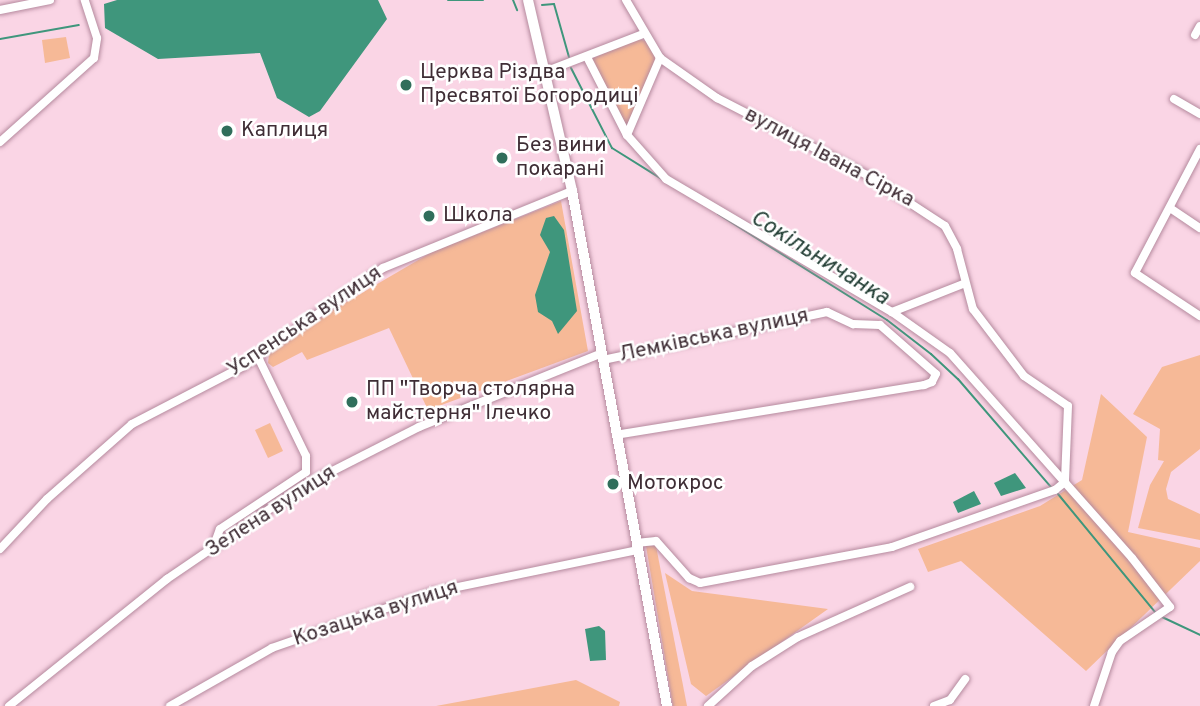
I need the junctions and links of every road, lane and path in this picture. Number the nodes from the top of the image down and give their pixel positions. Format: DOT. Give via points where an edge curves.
graph roads {
  1 [pos="50,0"];
  2 [pos="85,0"];
  3 [pos="528,0"];
  4 [pos="626,0"];
  5 [pos="0,10"];
  6 [pos="1200,26"];
  7 [pos="643,34"];
  8 [pos="1195,35"];
  9 [pos="587,57"];
  10 [pos="660,58"];
  11 [pos="547,71"];
  12 [pos="1174,99"];
  13 [pos="1200,114"];
  14 [pos="627,135"];
  15 [pos="0,142"];
  16 [pos="1200,149"];
  17 [pos="572,191"];
  18 [pos="1170,208"];
  19 [pos="1200,228"];
  20 [pos="963,284"];
  21 [pos="892,312"];
  22 [pos="1200,316"];
  23 [pos="603,356"];
  24 [pos="258,357"];
  25 [pos="616,435"];
  26 [pos="306,472"];
  27 [pos="310,482"];
  28 [pos="1065,482"];
  29 [pos="637,546"];
  30 [pos="213,548"];
  31 [pos="0,549"];
  32 [pos="910,587"];
  33 [pos="965,678"];
  34 [pos="9,706"];
  35 [pos="170,706"];
  36 [pos="667,706"];
  37 [pos="708,706"];
  38 [pos="934,706"];
  39 [pos="1094,706"];
  1 -- 5 [label="street"];
  2 -- 15 [label="street" via="97,38 93,58"];
  3 -- 11 [label="main road"];
  4 -- 7 [label="street, вулиця Івана Сірка"];
  6 -- 8 [label="street"];
  7 -- 9 [label="street"];
  7 -- 10 [label="street, вулиця Івана Сірка"];
  9 -- 11 [label="street"];
  9 -- 14 [label="street"];
  10 -- 14 [label="street"];
  10 -- 20 [label="street, вулиця Івана Сірка" via="717,98 866,175 932,215 951,235"];
  11 -- 17 [label="main road"];
  12 -- 13 [label="street"];
  14 -- 21 [label="street" via="666,179 712,210"];
  16 -- 18 [label="street"];
  17 -- 23 [label="main road"];
  17 -- 24 [label="street, Успенська вулиця" via="383,268"];
  18 -- 19 [label="street"];
  18 -- 22 [label="street" via="1135,273"];
  20 -- 21 [label="street"];
  20 -- 28 [label="street, вулиця Івана Сірка" via="973,309 1004,354 1024,376 1068,406"];
  21 -- 28 [label="street" via="950,353"];
  23 -- 25 [label="main road"];
  23 -- 25 [label="street, Лемківська вулиця" via="827,312 853,324 880,325 933,369 936,378 924,385"];
  23 -- 27 [label="street, Зелена вулиця" via="418,427"];
  24 -- 26 [label="street" via="306,456"];
  24 -- 31 [label="street, Успенська вулиця" via="132,424 47,499"];
  25 -- 29 [label="main road"];
  26 -- 27 [label="street"];
  26 -- 30 [label="street" via="220,529"];
  27 -- 30 [label="street, Зелена вулиця"];
  28 -- 29 [label="street" via="892,547 700,583 689,578 656,541"];
  28 -- 39 [label="street" via="1170,607 1120,641"];
  29 -- 35 [label="street, Козацька вулиця" via="433,592 272,648"];
  29 -- 36 [label="main road"];
  30 -- 34 [label="street, Зелена вулиця"];
  32 -- 37 [label="street" via="798,637 752,666"];
  33 -- 38 [label="street" via="950,700"];
}
